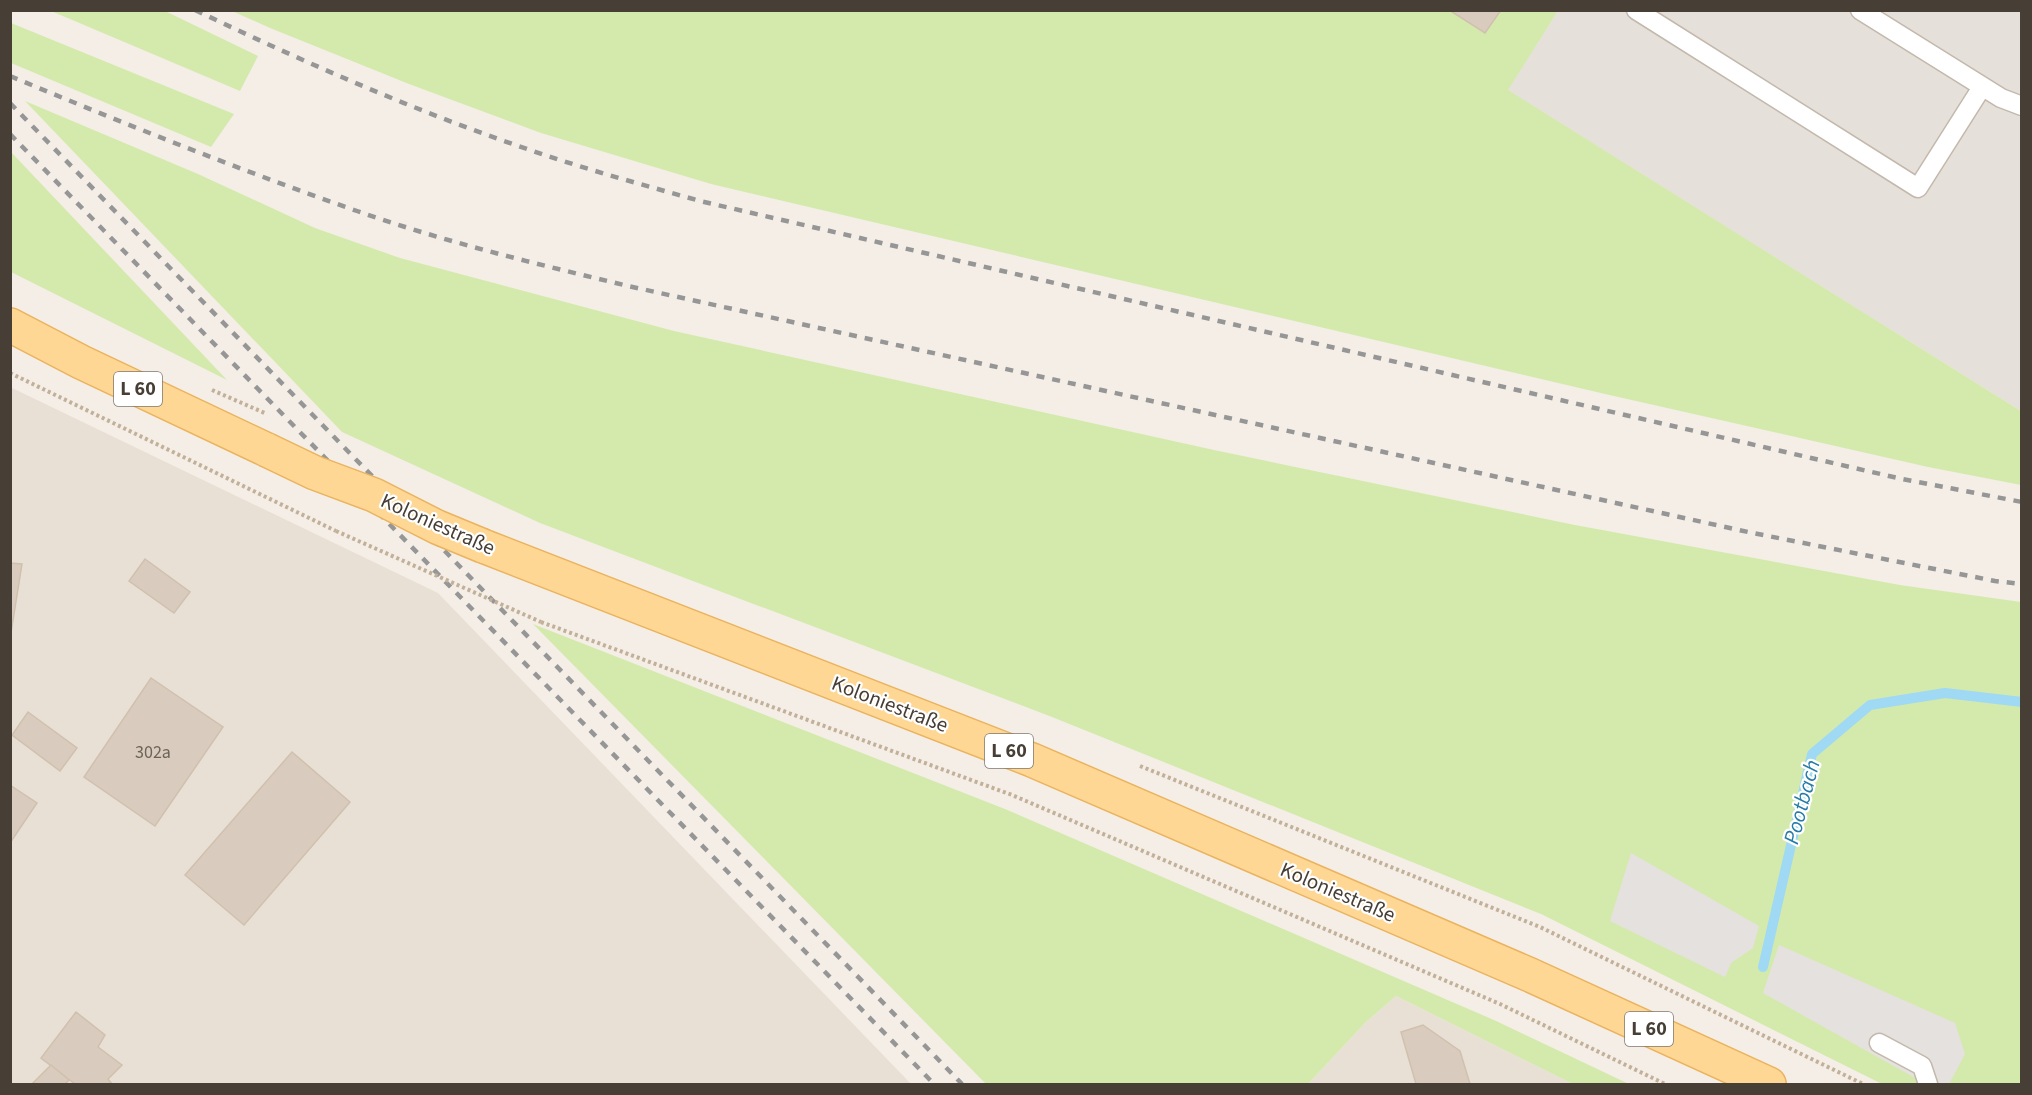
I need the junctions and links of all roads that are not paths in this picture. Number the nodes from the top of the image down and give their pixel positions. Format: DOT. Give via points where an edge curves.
graph roads {
  1 [pos="1636,10"];
  2 [pos="1860,10"];
  3 [pos="1983,87"];
  4 [pos="2022,106"];
  5 [pos="10,326"];
  6 [pos="1879,1043"];
  7 [pos="1769,1084"];
  8 [pos="1928,1084"];
  1 -- 3 [label="lane" via="1918,188"];
  2 -- 3 [label="lane"];
  3 -- 4 [label="lane"];
  5 -- 7 [label="main road, Koloniestraße / L 60, bridge" via="315,473 374,495 437,527 1032,760 1528,974"];
  6 -- 8 [label="lane" via="1922,1066"];
}
